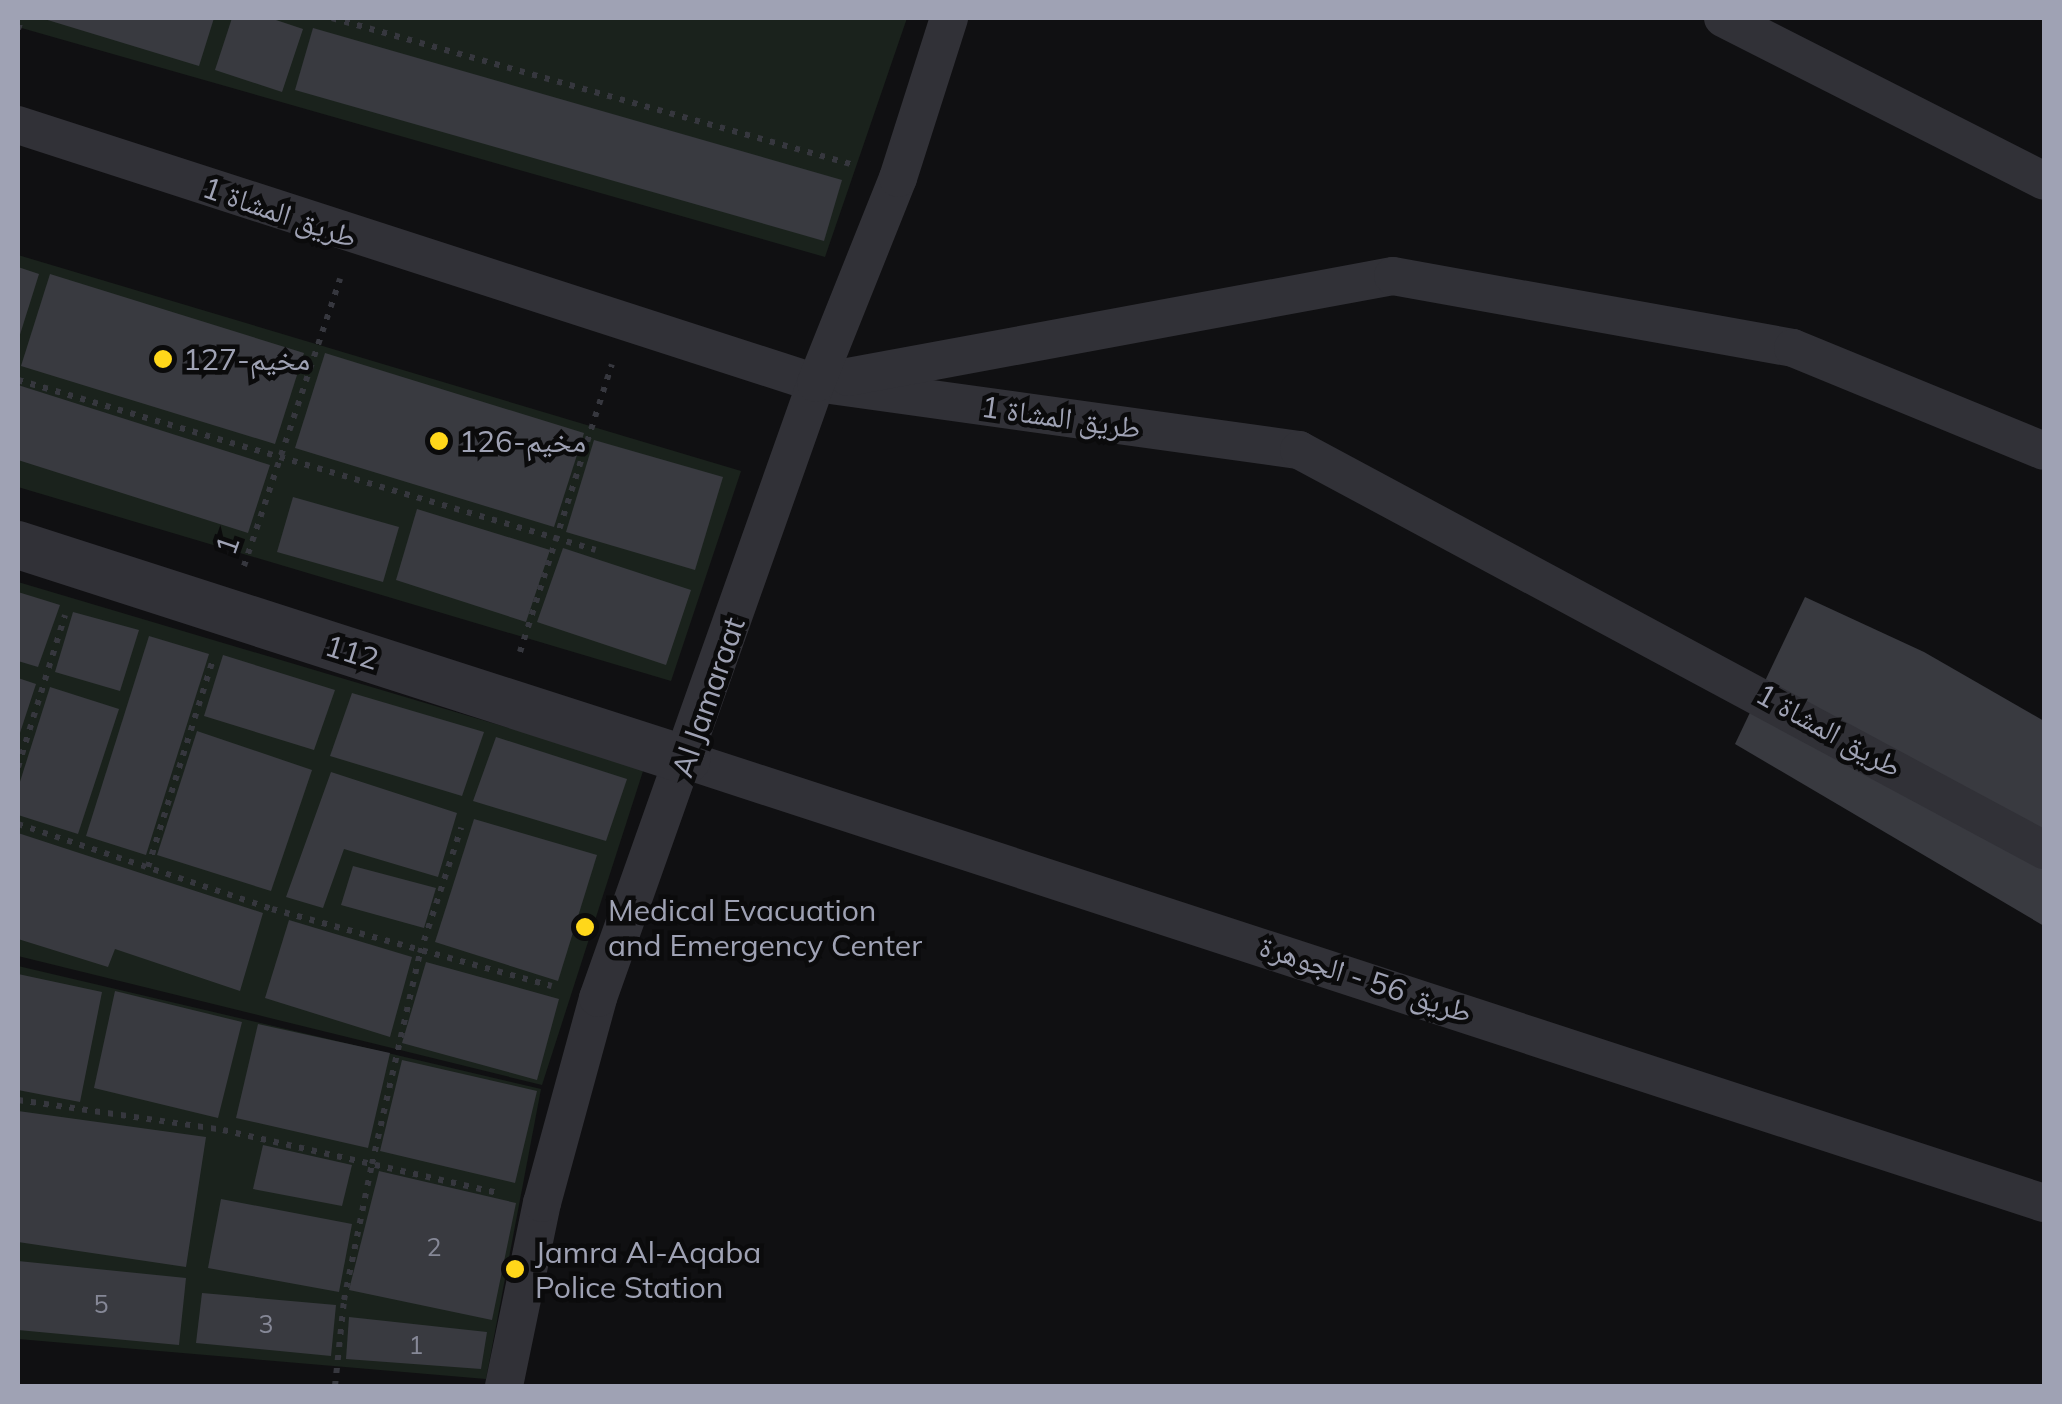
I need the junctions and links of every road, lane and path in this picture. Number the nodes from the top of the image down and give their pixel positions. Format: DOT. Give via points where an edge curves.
graph roads {
  1 [pos="22,18"];
  2 [pos="332,18"];
  3 [pos="948,18"];
  4 [pos="1723,18"];
  5 [pos="18,29"];
  6 [pos="18,124"];
  7 [pos="898,178"];
  8 [pos="2044,181"];
  9 [pos="354,239"];
  10 [pos="624,323"];
  11 [pos="18,380"];
  12 [pos="816,383"];
  13 [pos="2044,451"];
  14 [pos="18,545"];
  15 [pos="596,550"];
  16 [pos="80,565"];
  17 [pos="227,614"];
  18 [pos="505,701"];
  19 [pos="686,760"];
  20 [pos="18,767"];
  21 [pos="18,824"];
  22 [pos="462,828"];
  23 [pos="2044,850"];
  24 [pos="148,868"];
  25 [pos="420,953"];
  26 [pos="598,998"];
  27 [pos="18,1100"];
  28 [pos="372,1164"];
  29 [pos="542,1203"];
  30 [pos="2044,1203"];
  31 [pos="335,1386"];
  32 [pos="504,1386"];
  1 -- 5 [label="path"];
  2 -- 7 [label="path"];
  3 -- 7 [label="street, Al Jamaraat"];
  4 -- 8 [label="street"];
  6 -- 9 [label="street, طريق المشاة 1"];
  7 -- 12 [label="street, Al Jamaraat"];
  9 -- 10 [label="street, طريق المشاة 1"];
  9 -- 17 [label="path, 1"];
  10 -- 12 [label="street, طريق المشاة 1"];
  10 -- 18 [label="path"];
  11 -- 15 [label="path"];
  12 -- 13 [label="street" via="1393,276 1793,348"];
  12 -- 19 [label="street, Al Jamaraat"];
  12 -- 23 [label="street, طريق المشاة 1" via="1299,450"];
  14 -- 16 [label="street, 112"];
  16 -- 17 [label="street, 112"];
  16 -- 20 [label="path"];
  17 -- 18 [label="street, 112"];
  17 -- 24 [label="path, 1"];
  18 -- 19 [label="street, 112"];
  19 -- 26 [label="street, Al Jamaraat"];
  19 -- 30 [label="street, طريق 56 - الجوهرة"];
  21 -- 24 [label="path"];
  22 -- 25 [label="path"];
  24 -- 25 [label="path"];
  25 -- 26 [label="path"];
  25 -- 28 [label="path"];
  26 -- 29 [label="street, Al Jamaraat"];
  27 -- 28 [label="path" via="223,1130"];
  28 -- 29 [label="path"];
  28 -- 31 [label="path" via="344,1300"];
  29 -- 32 [label="street, Al Jamaraat"];
}
